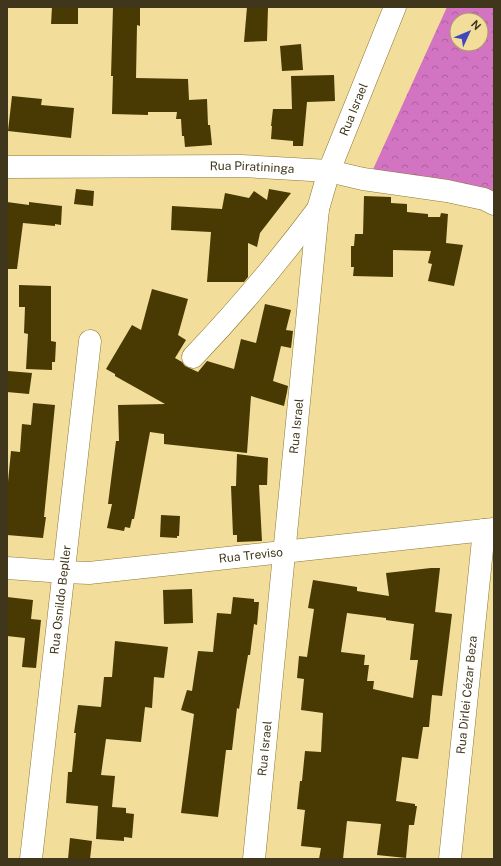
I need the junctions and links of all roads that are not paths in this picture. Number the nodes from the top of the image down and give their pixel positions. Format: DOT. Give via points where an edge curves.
graph roads {
  1 [pos="395,7"];
  2 [pos="7,167"];
  3 [pos="329,171"];
  4 [pos="494,204"];
  5 [pos="318,209"];
  6 [pos="90,341"];
  7 [pos="193,357"];
  8 [pos="489,529"];
  9 [pos="284,552"];
  10 [pos="7,568"];
  11 [pos="64,572"];
  12 [pos="31,859"];
  13 [pos="254,859"];
  14 [pos="450,859"];
  1 -- 3 [label="street, Rua Israel"];
  2 -- 3 [label="street, Rua Piratininga" via="241,166"];
  3 -- 4 [label="street, Rua Piratininga" via="363,179 447,191 484,199"];
  3 -- 5 [label="street, Rua Israel"];
  5 -- 7 [label="street" via="253,292"];
  5 -- 9 [label="street, Rua Israel"];
  6 -- 11 [label="street, Rua Osnildo Bepller"];
  8 -- 9 [label="street, Rua Treviso"];
  8 -- 14 [label="street, Rua Dirlei Cézar Beza"];
  9 -- 11 [label="street, Rua Treviso" via="89,573"];
  9 -- 13 [label="street, Rua Israel"];
  10 -- 11 [label="street, Rua Treviso"];
  11 -- 12 [label="street, Rua Osnildo Bepller"];
}
